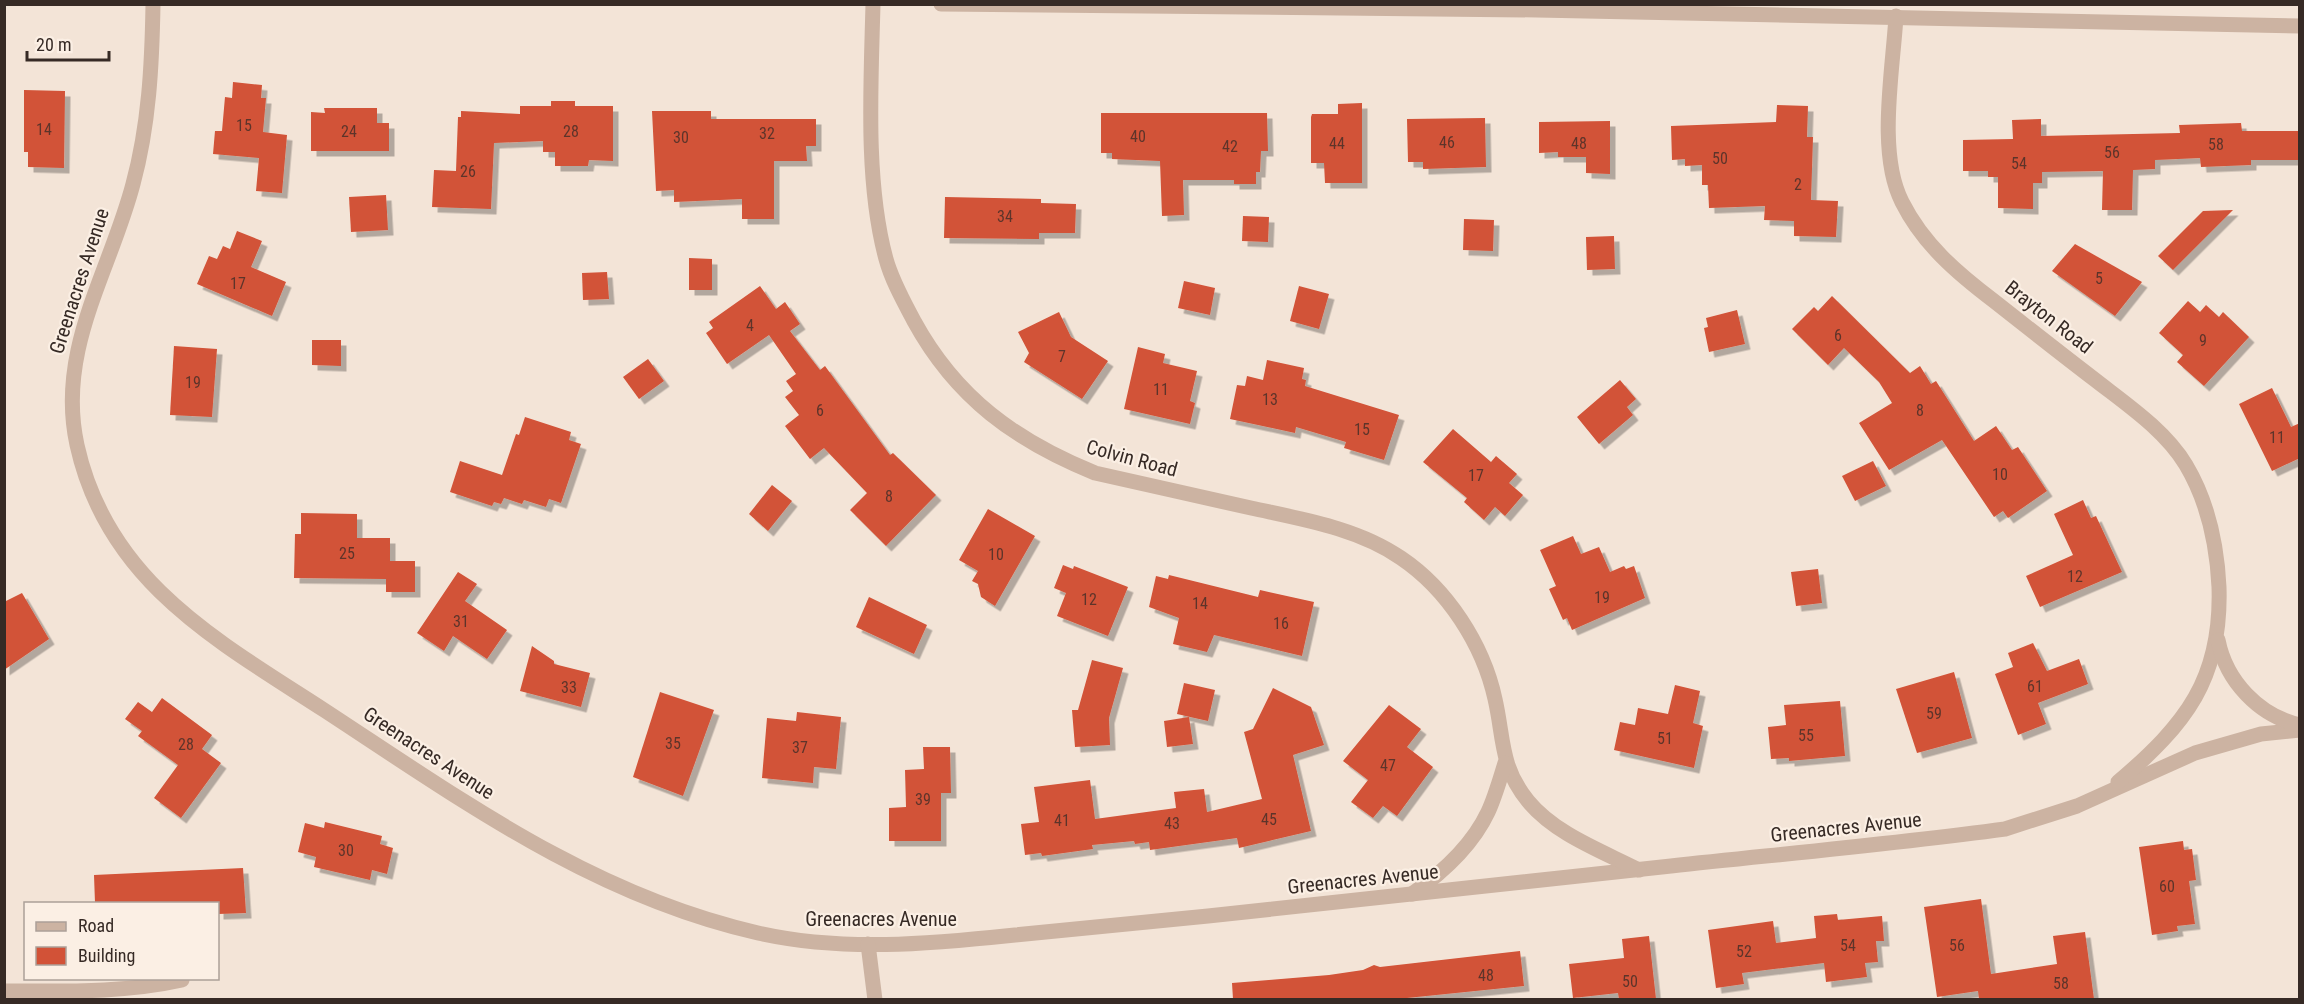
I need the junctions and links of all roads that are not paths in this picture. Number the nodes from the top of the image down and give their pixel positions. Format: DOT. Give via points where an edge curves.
graph roads {
  1 [pos="153,4"];
  2 [pos="873,4"];
  3 [pos="941,4"];
  4 [pos="1537,7"];
  5 [pos="1896,16"];
  6 [pos="2300,26"];
  7 [pos="2218,637"];
  8 [pos="2300,725"];
  9 [pos="2300,730"];
  10 [pos="1505,763"];
  11 [pos="2105,794"];
  12 [pos="1639,870"];
  13 [pos="1410,896"];
  14 [pos="868,944"];
  15 [pos="182,980"];
  16 [pos="4,991"];
  17 [pos="875,999"];
  1 -- 14 [label="street, Greenacres Avenue" via="152,73 133,187 96,289 71,375 75,440 84,472 101,514 122,550 184,615 260,669 517,835 567,863 709,920 809,943"];
  2 -- 10 [label="street, Colvin Road" via="873,183 886,260 901,297 938,362 964,392 1023,439 1063,460 1095,473 1322,524 1401,557 1440,591 1470,636 1495,698"];
  3 -- 4 [label="street"];
  4 -- 5 [label="street"];
  5 -- 6 [label="street"];
  5 -- 7 [label="street, Brayton Road" via="1889,138 1891,166 1900,199 1916,228 1946,261 2129,406 2166,439 2186,465 2207,513 2215,544"];
  7 -- 8 [label="street, Brayton Road" via="2227,669 2242,690 2278,721"];
  7 -- 11 [label="street, Brayton Road" via="2208,673 2179,723"];
  9 -- 11 [label="street, Greenacres Avenue" via="2261,734 2195,753"];
  10 -- 12 [label="street, Colvin Road" via="1528,801 1561,829"];
  10 -- 13 [label="street, Colvin Road" via="1488,813 1464,849 1437,877"];
  11 -- 12 [label="street, Greenacres Avenue" via="2005,829"];
  12 -- 13 [label="street, Greenacres Avenue"];
  13 -- 14 [label="street, Greenacres Avenue" via="928,944"];
  14 -- 17 [label="street"];
  15 -- 16 [label="street" via="102,990"];
}
